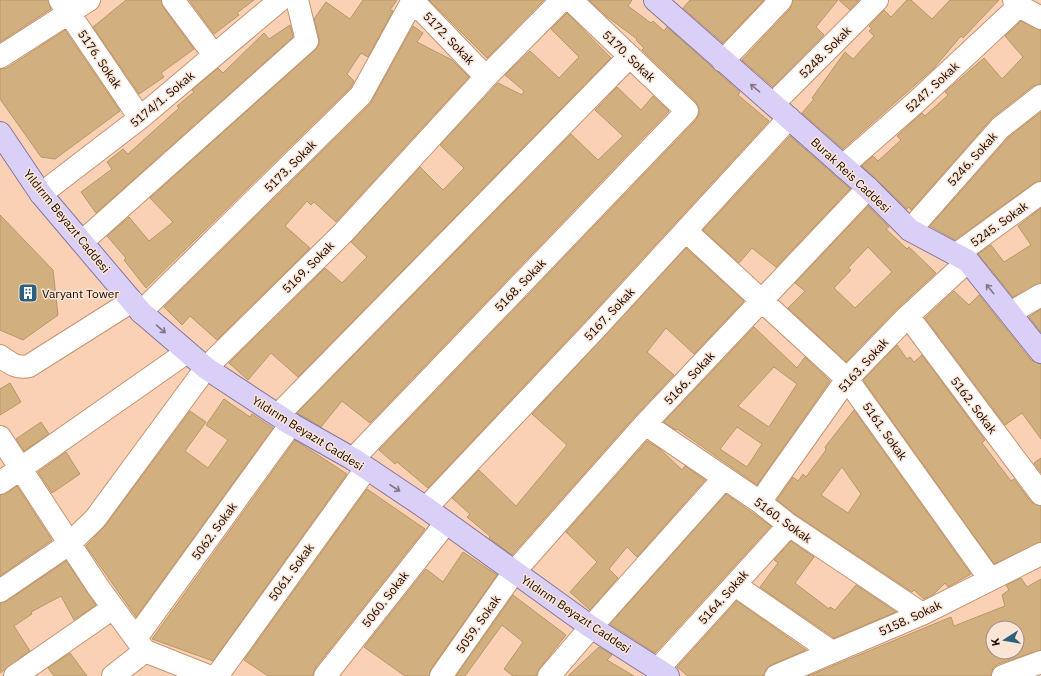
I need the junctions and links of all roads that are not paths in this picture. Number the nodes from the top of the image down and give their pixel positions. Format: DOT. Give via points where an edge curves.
graph roads {
  1 [pos="89,0"];
  2 [pos="173,0"];
  3 [pos="280,0"];
  4 [pos="298,0"];
  5 [pos="413,0"];
  6 [pos="562,0"];
  7 [pos="571,0"];
  8 [pos="781,0"];
  9 [pos="877,0"];
  10 [pos="663,3"];
  11 [pos="65,7"];
  12 [pos="1029,7"];
  13 [pos="214,55"];
  14 [pos="630,56"];
  15 [pos="0,57"];
  16 [pos="723,61"];
  17 [pos="486,77"];
  18 [pos="1041,96"];
  19 [pos="687,111"];
  20 [pos="781,111"];
  21 [pos="140,118"];
  22 [pos="1,136"];
  23 [pos="843,166"];
  24 [pos="868,188"];
  25 [pos="1041,193"];
  26 [pos="41,194"];
  27 [pos="910,230"];
  28 [pos="686,231"];
  29 [pos="82,242"];
  30 [pos="962,258"];
  31 [pos="1041,295"];
  32 [pos="762,300"];
  33 [pos="137,306"];
  34 [pos="1010,313"];
  35 [pos="908,316"];
  36 [pos="187,352"];
  37 [pos="1041,352"];
  38 [pos="0,356"];
  39 [pos="206,368"];
  40 [pos="847,379"];
  41 [pos="285,419"];
  42 [pos="645,424"];
  43 [pos="0,437"];
  44 [pos="359,464"];
  45 [pos="20,468"];
  46 [pos="724,478"];
  47 [pos="0,483"];
  48 [pos="1041,494"];
  49 [pos="760,502"];
  50 [pos="426,508"];
  51 [pos="446,523"];
  52 [pos="789,525"];
  53 [pos="69,544"];
  54 [pos="1041,554"];
  55 [pos="514,572"];
  56 [pos="990,579"];
  57 [pos="735,585"];
  58 [pos="0,591"];
  59 [pos="113,608"];
  60 [pos="922,614"];
  61 [pos="591,627"];
  62 [pos="140,644"];
  63 [pos="832,652"];
  64 [pos="1041,662"];
  65 [pos="663,672"];
  66 [pos="15,676"];
  67 [pos="113,676"];
  68 [pos="208,676"];
  69 [pos="217,676"];
  70 [pos="325,676"];
  71 [pos="441,676"];
  72 [pos="549,676"];
  73 [pos="776,676"];
  74 [pos="1003,676"];
  1 -- 11 [label="street"];
  2 -- 13 [label="street"];
  3 -- 13 [label="street, 5174/1. Sokak"];
  4 -- 29 [label="street" via="307,41"];
  5 -- 17 [label="street, 5172. Sokak"];
  5 -- 33 [label="street, 5173. Sokak" via="361,95"];
  6 -- 17 [label="street, 5169. Sokak"];
  7 -- 14 [label="street, 5170. Sokak"];
  8 -- 16 [label="street"];
  9 -- 20 [label="street, 5248. Sokak"];
  10 -- 16 [label="main road, Burak Reis Caddesi"];
  11 -- 15 [label="street"];
  11 -- 21 [label="street, 5176. Sokak"];
  12 -- 23 [label="street, 5247. Sokak"];
  13 -- 21 [label="street, 5174/1. Sokak"];
  14 -- 19 [label="street, 5170. Sokak"];
  14 -- 41 [label="street, 5062. Sokak"];
  20 -- 16 [label="main road, Burak Reis Caddesi, one-way"];
  17 -- 39 [label="street, 5169. Sokak" via="343,233"];
  18 -- 27 [label="street, 5246. Sokak" via="1000,128"];
  19 -- 44 [label="street, 5168. Sokak"];
  20 -- 23 [label="main road, Burak Reis Caddesi"];
  20 -- 28 [label="street, 5167. Sokak"];
  21 -- 26 [label="street, 5174/1. Sokak"];
  22 -- 26 [label="main road, Yıldırım Beyazıt Caddesi"];
  23 -- 24 [label="main road, Burak Reis Caddesi"];
  24 -- 27 [label="main road, Burak Reis Caddesi"];
  24 -- 32 [label="street, 5166. Sokak"];
  25 -- 30 [label="street, 5245. Sokak"];
  26 -- 29 [label="main road, Yıldırım Beyazıt Caddesi"];
  27 -- 30 [label="main road, Burak Reis Caddesi"];
  28 -- 32 [label="street, 5161. Sokak"];
  28 -- 50 [label="street, 5167. Sokak"];
  29 -- 33 [label="main road, Yıldırım Beyazıt Caddesi"];
  34 -- 30 [label="main road, Burak Reis Caddesi, one-way"];
  30 -- 35 [label="street, 5163. Sokak"];
  31 -- 34 [label="street"];
  32 -- 40 [label="street, 5161. Sokak"];
  32 -- 42 [label="street, 5166. Sokak"];
  33 -- 36 [label="main road, Yıldırım Beyazıt Caddesi, one-way"];
  33 -- 38 [label="street, 5173. Sokak" via="29,366 15,366"];
  34 -- 37 [label="main road, Burak Reis Caddesi"];
  35 -- 40 [label="street, 5163. Sokak"];
  35 -- 48 [label="street, 5162. Sokak"];
  36 -- 39 [label="main road, Yıldırım Beyazıt Caddesi"];
  36 -- 45 [label="street"];
  39 -- 41 [label="main road, Yıldırım Beyazıt Caddesi"];
  39 -- 53 [label="street, 5169. Sokak" via="95,519"];
  40 -- 49 [label="street, 5163. Sokak"];
  40 -- 56 [label="street, 5161. Sokak"];
  41 -- 44 [label="main road, Yıldırım Beyazıt Caddesi"];
  41 -- 62 [label="street, 5062. Sokak"];
  42 -- 46 [label="street, 5160. Sokak"];
  42 -- 55 [label="street, 5166. Sokak"];
  43 -- 45 [label="street"];
  44 -- 50 [label="main road, Yıldırım Beyazıt Caddesi, one-way"];
  44 -- 69 [label="street, 5061. Sokak"];
  45 -- 47 [label="street"];
  45 -- 53 [label="street"];
  46 -- 49 [label="street, 5160. Sokak"];
  46 -- 61 [label="street"];
  49 -- 52 [label="street, 5160. Sokak"];
  50 -- 51 [label="main road, Yıldırım Beyazıt Caddesi"];
  51 -- 55 [label="main road, Yıldırım Beyazıt Caddesi"];
  51 -- 70 [label="street, 5060. Sokak"];
  52 -- 57 [label="street, 5164. Sokak"];
  52 -- 60 [label="street, 5160. Sokak"];
  53 -- 58 [label="street, 5169. Sokak"];
  53 -- 59 [label="street"];
  54 -- 56 [label="street, 5158. Sokak"];
  55 -- 61 [label="main road, Yıldırım Beyazıt Caddesi"];
  55 -- 71 [label="street, 5059. Sokak"];
  56 -- 60 [label="street, 5158. Sokak"];
  57 -- 63 [label="street"];
  57 -- 65 [label="street, 5164. Sokak"];
  59 -- 62 [label="street"];
  59 -- 66 [label="street"];
  60 -- 63 [label="street, 5158. Sokak"];
  61 -- 65 [label="main road, Yıldırım Beyazıt Caddesi"];
  61 -- 72 [label="street"];
  62 -- 67 [label="street, 5062. Sokak"];
  62 -- 68 [label="street"];
  63 -- 73 [label="street, 5158. Sokak"];
  64 -- 74 [label="street"];
}
